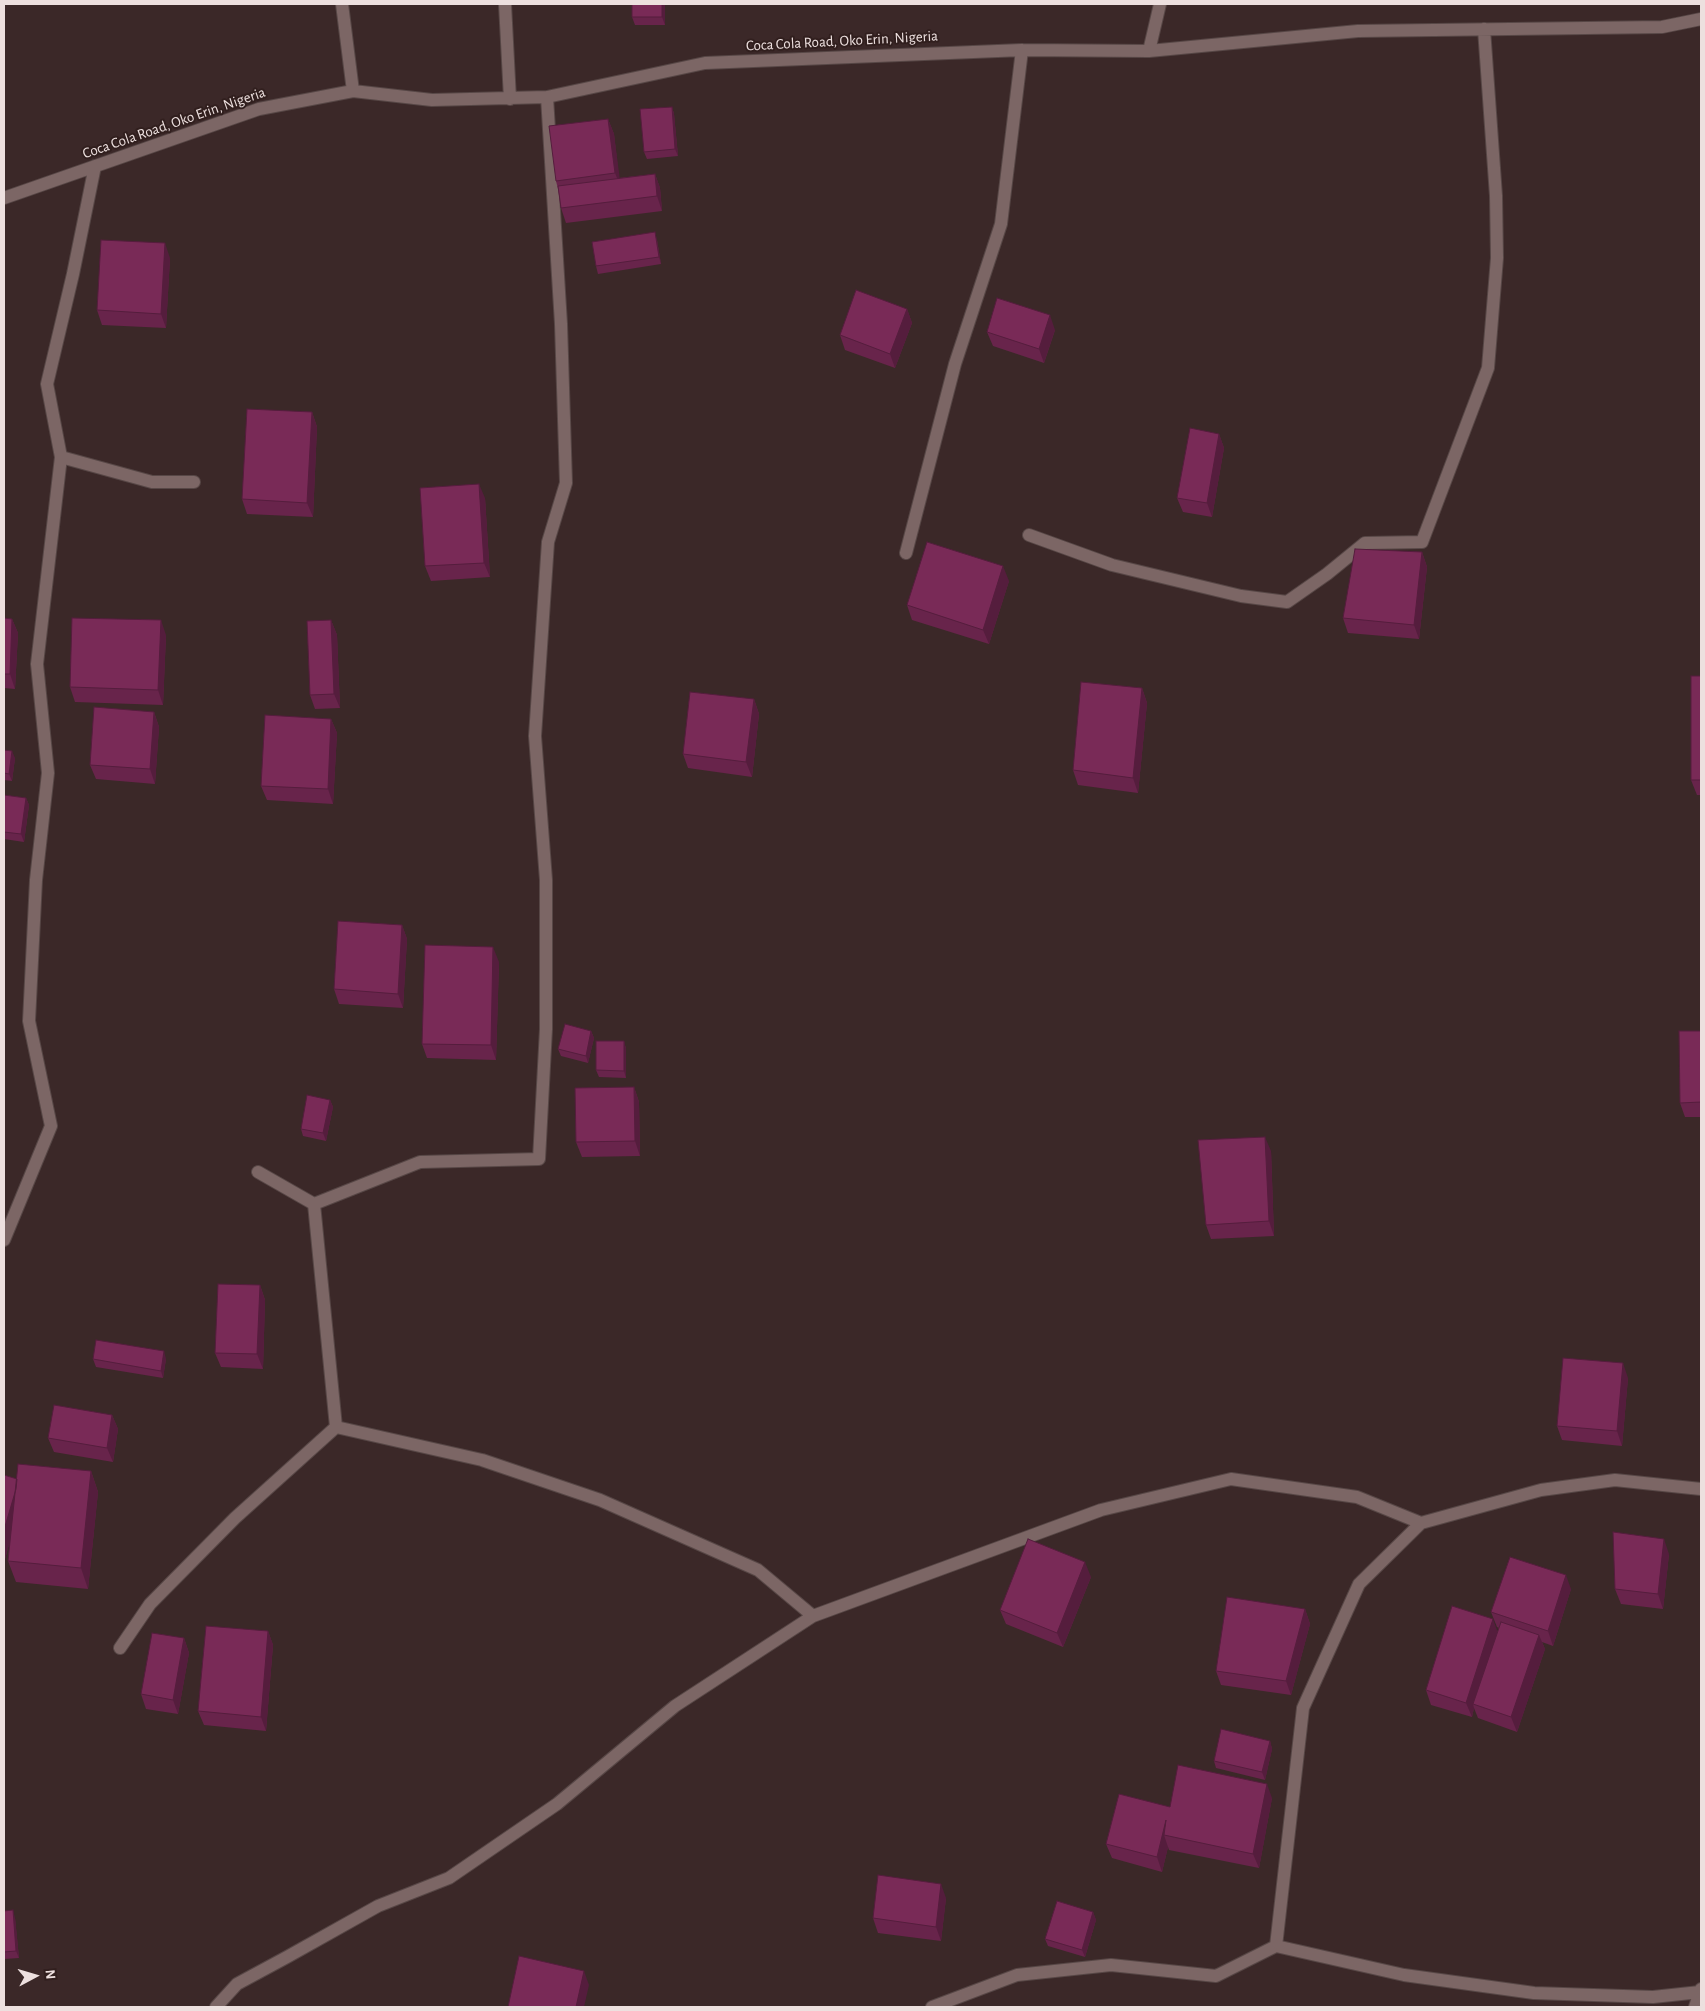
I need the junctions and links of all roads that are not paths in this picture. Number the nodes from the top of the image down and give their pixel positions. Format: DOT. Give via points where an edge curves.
graph roads {
  1 [pos="342,4"];
  2 [pos="505,4"];
  3 [pos="1160,4"];
  4 [pos="1701,19"];
  5 [pos="1484,30"];
  6 [pos="1022,50"];
  7 [pos="1149,51"];
  8 [pos="353,91"];
  9 [pos="547,97"];
  10 [pos="510,99"];
  11 [pos="95,166"];
  12 [pos="4,198"];
  13 [pos="60,457"];
  14 [pos="194,482"];
  15 [pos="1029,535"];
  16 [pos="906,553"];
  17 [pos="258,1172"];
  18 [pos="314,1204"];
  19 [pos="4,1240"];
  20 [pos="336,1427"];
  21 [pos="1701,1489"];
  22 [pos="1420,1523"];
  23 [pos="812,1616"];
  24 [pos="120,1648"];
  25 [pos="1276,1946"];
  26 [pos="1701,1990"];
  27 [pos="216,2007"];
  28 [pos="932,2007"];
  29 [pos="1695,2007"];
  1 -- 8 [label="street"];
  2 -- 10 [label="street"];
  3 -- 7 [label="street"];
  4 -- 5 [label="street, Coca Cola Road, Oko Erin, Nigeria" via="1662,27"];
  5 -- 7 [label="street, Coca Cola Road, Oko Erin, Nigeria" via="1358,31"];
  5 -- 15 [label="street" via="1496,196 1497,258 1488,368 1422,542 1365,543 1287,602 1241,596 1112,565"];
  6 -- 7 [label="street, Coca Cola Road, Oko Erin, Nigeria"];
  6 -- 9 [label="street, Coca Cola Road, Oko Erin, Nigeria" via="705,63"];
  6 -- 16 [label="street" via="1001,224 955,364"];
  8 -- 10 [label="street, Coca Cola Road, Oko Erin, Nigeria" via="432,100"];
  8 -- 11 [label="street, Coca Cola Road, Oko Erin, Nigeria" via="258,109"];
  9 -- 10 [label="street, Coca Cola Road, Oko Erin, Nigeria"];
  9 -- 18 [label="street" via="561,324 566,483 548,542 535,736 546,880 546,1029 539,1158 420,1162"];
  11 -- 12 [label="street, Coca Cola Road, Oko Erin, Nigeria"];
  11 -- 13 [label="street" via="47,384"];
  13 -- 14 [label="street" via="152,482"];
  13 -- 19 [label="street" via="37,664 48,774 36,880 28,1021 51,1126"];
  17 -- 18 [label="street"];
  18 -- 20 [label="street"];
  20 -- 23 [label="street" via="482,1460 600,1500 758,1570"];
  20 -- 24 [label="street" via="235,1518 150,1604"];
  21 -- 22 [label="street" via="1615,1480 1542,1490"];
  22 -- 23 [label="street" via="1357,1497 1231,1479 1101,1510"];
  22 -- 25 [label="street" via="1359,1584 1303,1708"];
  23 -- 27 [label="street" via="675,1706 557,1804 449,1878 378,1906 237,1984"];
  25 -- 26 [label="street" via="1404,1975 1534,1993 1653,1997"];
  25 -- 28 [label="street" via="1216,1976 1111,1965 1017,1975"];
  26 -- 29 [label="street"];
}
